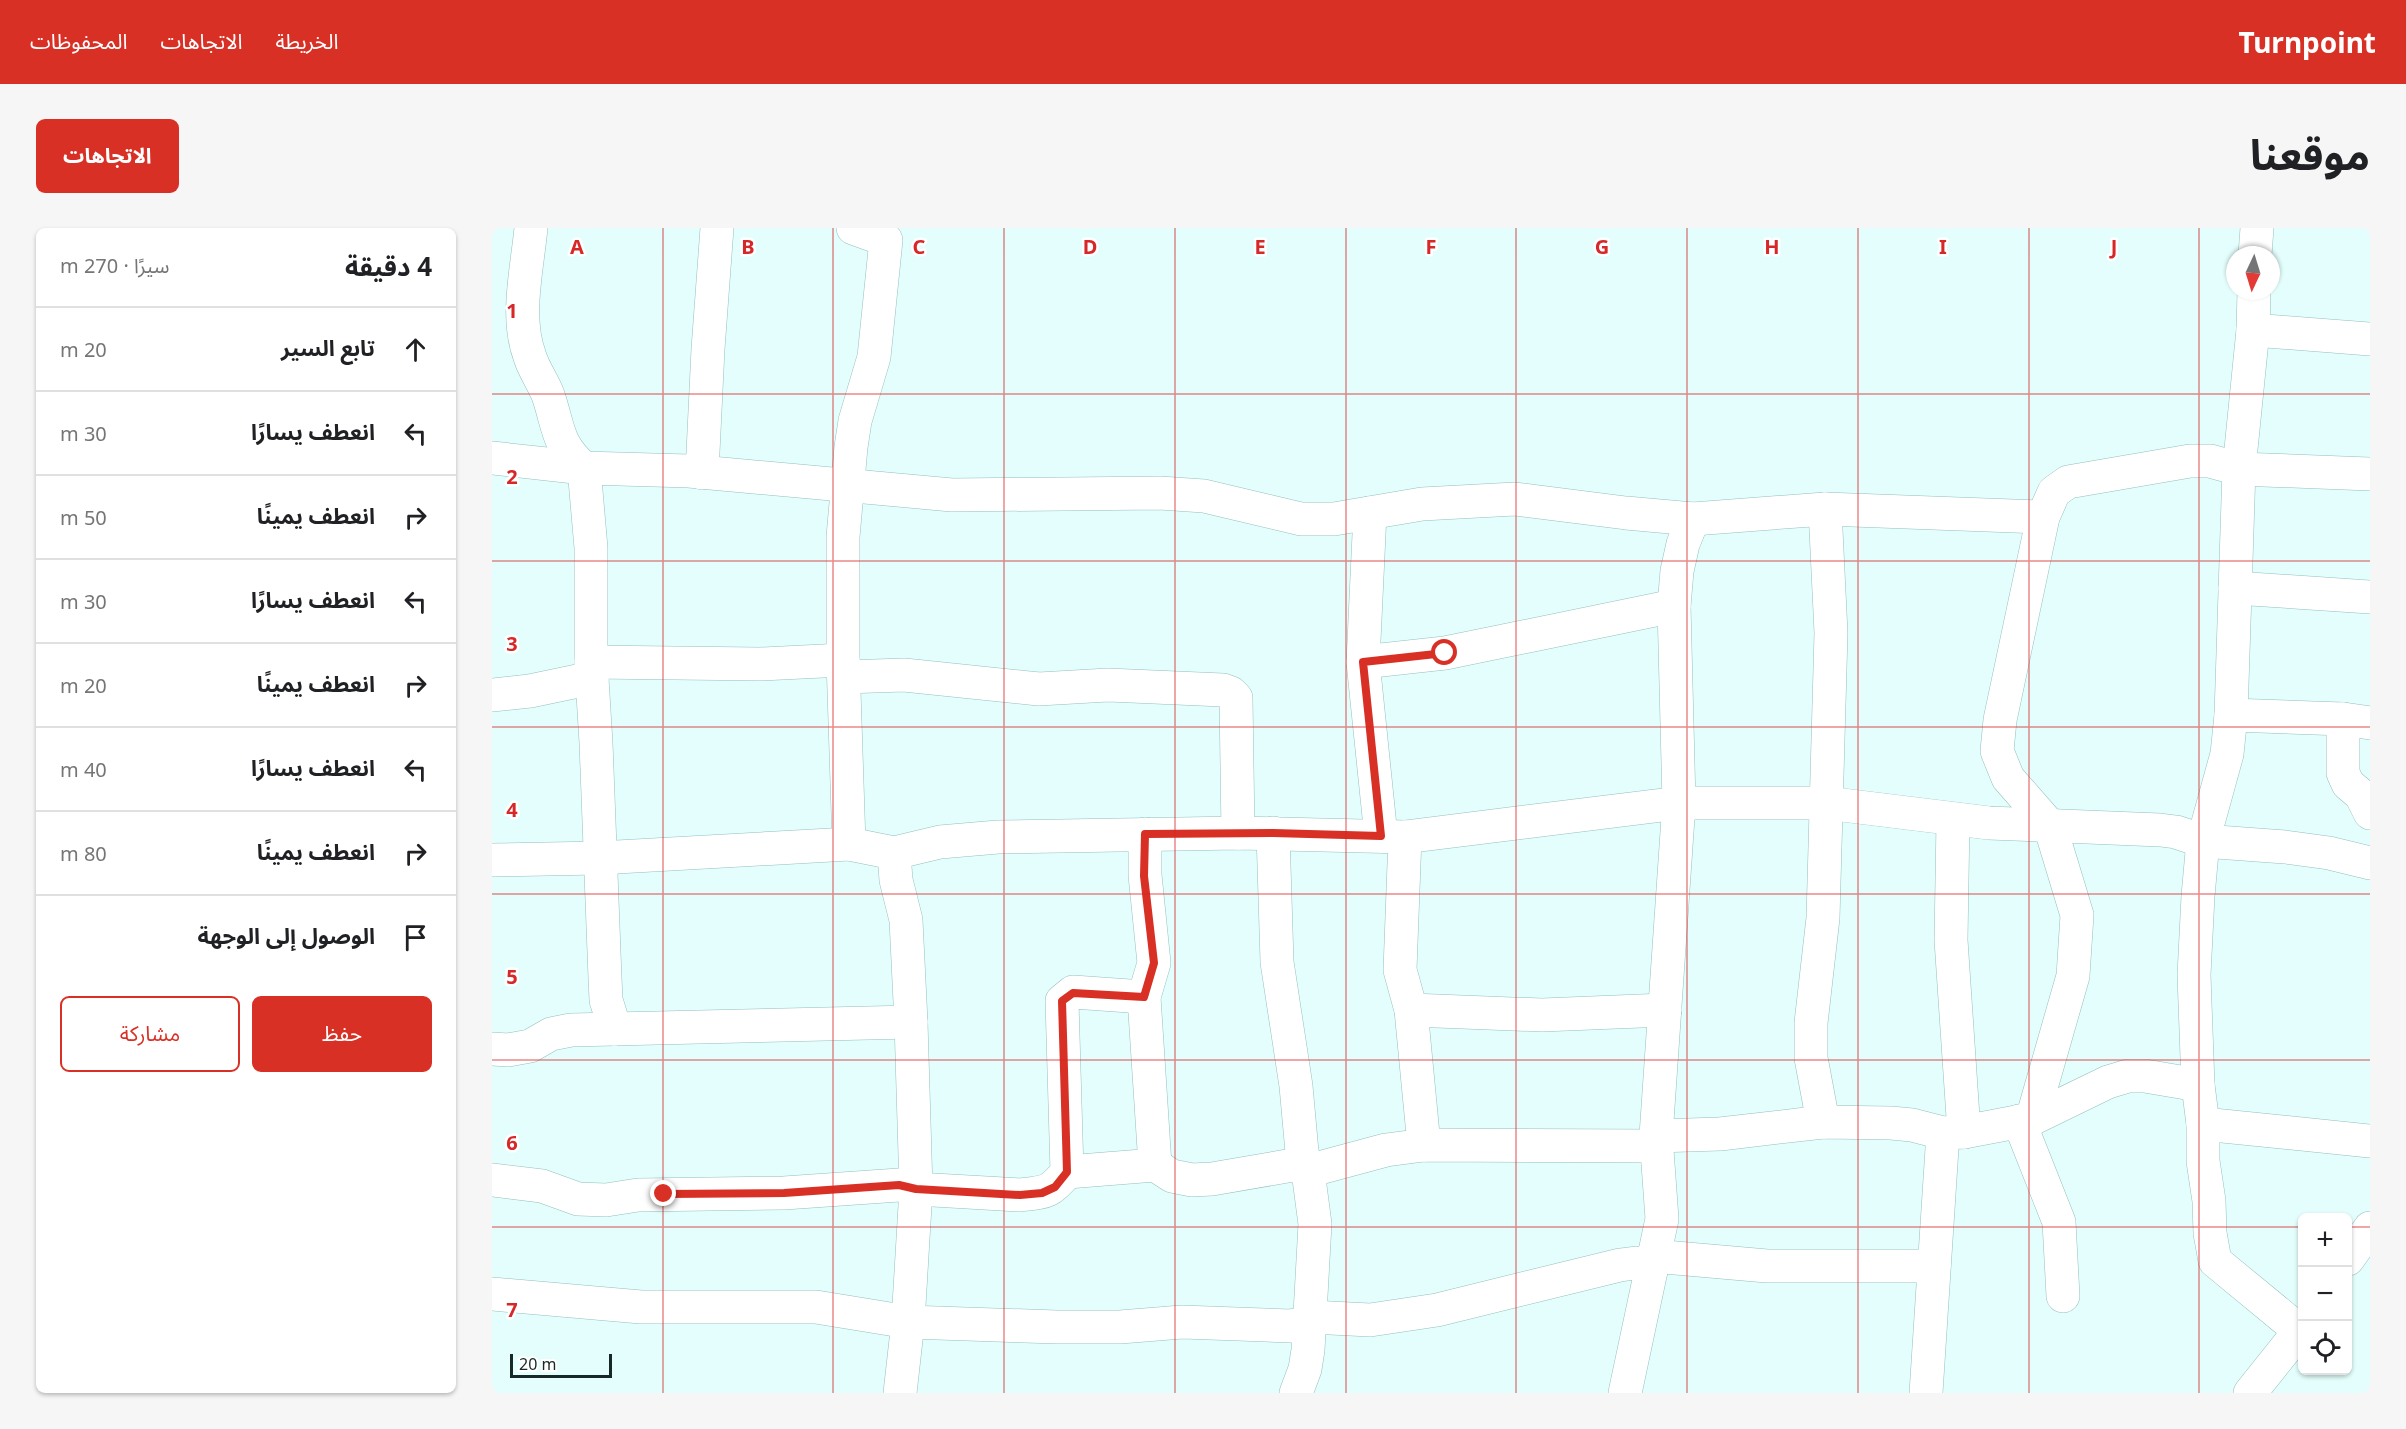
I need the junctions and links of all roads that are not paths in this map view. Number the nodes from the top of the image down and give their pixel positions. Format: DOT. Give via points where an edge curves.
graph roads {
  1 [pos="531,228"];
  2 [pos="717,228"];
  3 [pos="853,228"];
  4 [pos="2257,228"];
  5 [pos="2256,246"];
  6 [pos="2254,300"];
  7 [pos="2253,330"];
  8 [pos="2370,339"];
  9 [pos="492,458"];
  10 [pos="584,468"];
  11 [pos="2239,469"];
  12 [pos="702,473"];
  13 [pos="2370,474"];
  14 [pos="849,487"];
  15 [pos="1825,509"];
  16 [pos="1370,513"];
  17 [pos="2043,517"];
  18 [pos="1694,519"];
  19 [pos="2235,588"];
  20 [pos="2370,597"];
  21 [pos="1674,606"];
  22 [pos="1363,662"];
  23 [pos="843,669"];
  24 [pos="591,670"];
  25 [pos="492,695"];
  26 [pos="2231,715"];
  27 [pos="2357,721"];
  28 [pos="1678,803"];
  29 [pos="1826,803"];
  30 [pos="2370,813"];
  31 [pos="1953,820"];
  32 [pos="2050,826"];
  33 [pos="1238,833"];
  34 [pos="1273,833"];
  35 [pos="1145,834"];
  36 [pos="1393,837"];
  37 [pos="2203,841"];
  38 [pos="849,844"];
  39 [pos="894,854"];
  40 [pos="599,858"];
  41 [pos="492,860"];
  42 [pos="2370,863"];
  43 [pos="1144,997"];
  44 [pos="1411,1010"];
  45 [pos="1665,1010"];
  46 [pos="911,1022"];
  47 [pos="615,1029"];
  48 [pos="492,1048"];
  49 [pos="2198,1085"];
  50 [pos="2025,1120"];
  51 [pos="1823,1122"];
  52 [pos="2203,1124"];
  53 [pos="1954,1132"];
  54 [pos="1657,1141"];
  55 [pos="2370,1141"];
  56 [pos="1425,1145"];
  57 [pos="1155,1165"];
  58 [pos="1308,1171"];
  59 [pos="1067,1172"];
  60 [pos="492,1180"];
  61 [pos="916,1189"];
  62 [pos="2370,1228"];
  63 [pos="2352,1253"];
  64 [pos="1652,1262"];
  65 [pos="1934,1266"];
  66 [pos="492,1294"];
  67 [pos="2063,1296"];
  68 [pos="1311,1317"];
  69 [pos="908,1322"];
  70 [pos="2298,1328"];
  71 [pos="2298,1334"];
  72 [pos="900,1393"];
  73 [pos="1296,1393"];
  74 [pos="1625,1393"];
  75 [pos="1926,1393"];
  76 [pos="2250,1393"];
  1 -- 10 [label="street" via="522,323 530,357 548,394 561,440 570,456"];
  2 -- 12 [label="street"];
  3 -- 14 [label="street" via="886,240 874,357 855,421"];
  4 -- 5 [label="street"];
  6 -- 7 [label="street"];
  7 -- 8 [label="street"];
  7 -- 11 [label="street"];
  9 -- 10 [label="street"];
  10 -- 12 [label="street"];
  10 -- 24 [label="street" via="591,548"];
  11 -- 13 [label="street"];
  11 -- 17 [label="street" via="2210,461 2190,461 2068,482 2054,492"];
  11 -- 19 [label="street"];
  12 -- 14 [label="street"];
  14 -- 16 [label="street" via="962,495 1160,493 1204,496 1301,519"];
  14 -- 23 [label="street" via="842,569"];
  15 -- 17 [label="street"];
  15 -- 18 [label="street"];
  15 -- 29 [label="street" via="1831,633"];
  16 -- 18 [label="street" via="1422,504 1515,499"];
  16 -- 22 [label="street"];
  17 -- 32 [label="street" via="2000,720 1997,751 2008,778"];
  18 -- 21 [label="street" via="1683,544"];
  19 -- 20 [label="street"];
  19 -- 26 [label="street"];
  21 -- 22 [label="street" via="1445,653"];
  21 -- 28 [label="street"];
  22 -- 36 [label="street"];
  23 -- 24 [label="street" via="760,664"];
  23 -- 33 [label="street" via="1039,689 1108,685 1231,693 1236,698"];
  23 -- 38 [label="street"];
  24 -- 25 [label="street" via="530,691"];
  24 -- 40 [label="street"];
  26 -- 27 [label="street"];
  26 -- 37 [label="street" via="2227,754"];
  27 -- 30 [label="street" via="2343,773"];
  28 -- 29 [label="street"];
  28 -- 36 [label="street"];
  28 -- 45 [label="street"];
  29 -- 31 [label="street"];
  29 -- 51 [label="street" via="1823,918 1811,1023 1811,1058"];
  31 -- 32 [label="street"];
  31 -- 53 [label="street"];
  32 -- 37 [label="street" via="2160,830"];
  32 -- 50 [label="street" via="2077,915 2077,949 2073,976"];
  33 -- 34 [label="street"];
  33 -- 35 [label="street"];
  34 -- 36 [label="street"];
  34 -- 58 [label="street" via="1277,962 1302,1152"];
  35 -- 39 [label="street" via="970,838"];
  35 -- 43 [label="street" via="1144,876 1154,963"];
  36 -- 44 [label="street" via="1400,970"];
  37 -- 42 [label="street" via="2285,847"];
  37 -- 49 [label="street" via="2194,975"];
  38 -- 39 [label="street"];
  38 -- 40 [label="street"];
  39 -- 46 [label="street" via="906,920"];
  40 -- 41 [label="street"];
  40 -- 47 [label="street" via="606,1000"];
  43 -- 57 [label="street"];
  43 -- 59 [label="street" via="1073,993 1062,1001"];
  44 -- 45 [label="street" via="1542,1015"];
  44 -- 56 [label="street"];
  45 -- 54 [label="street"];
  46 -- 47 [label="street"];
  46 -- 61 [label="street"];
  47 -- 48 [label="street" via="571,1030 551,1034 530,1046"];
  49 -- 50 [label="street" via="2128,1076"];
  49 -- 52 [label="street"];
  50 -- 53 [label="street"];
  50 -- 67 [label="street" via="2059,1222"];
  51 -- 53 [label="street" via="1891,1123"];
  51 -- 54 [label="street"];
  52 -- 55 [label="street"];
  52 -- 70 [label="street" via="2215,1261"];
  53 -- 65 [label="street"];
  54 -- 56 [label="street"];
  54 -- 64 [label="street" via="1662,1219"];
  56 -- 58 [label="street" via="1386,1150"];
  57 -- 58 [label="street" via="1172,1176 1192,1180 1293,1165"];
  57 -- 59 [label="street"];
  58 -- 68 [label="street" via="1316,1224"];
  59 -- 61 [label="street" via="1055,1187 1042,1193"];
  60 -- 61 [label="street" via="542,1186 578,1199 606,1200 638,1195 784,1193 879,1185"];
  61 -- 69 [label="street"];
  62 -- 63 [label="street"];
  64 -- 65 [label="street" via="1776,1267"];
  64 -- 68 [label="street" via="1620,1265 1401,1316 1370,1320"];
  64 -- 74 [label="street"];
  65 -- 75 [label="street"];
  66 -- 69 [label="street" via="663,1308 816,1307"];
  68 -- 69 [label="street" via="1290,1326 1182,1322 1120,1328 1056,1328"];
  68 -- 73 [label="street" via="1305,1369"];
  69 -- 72 [label="street"];
  71 -- 76 [label="street"];
}
